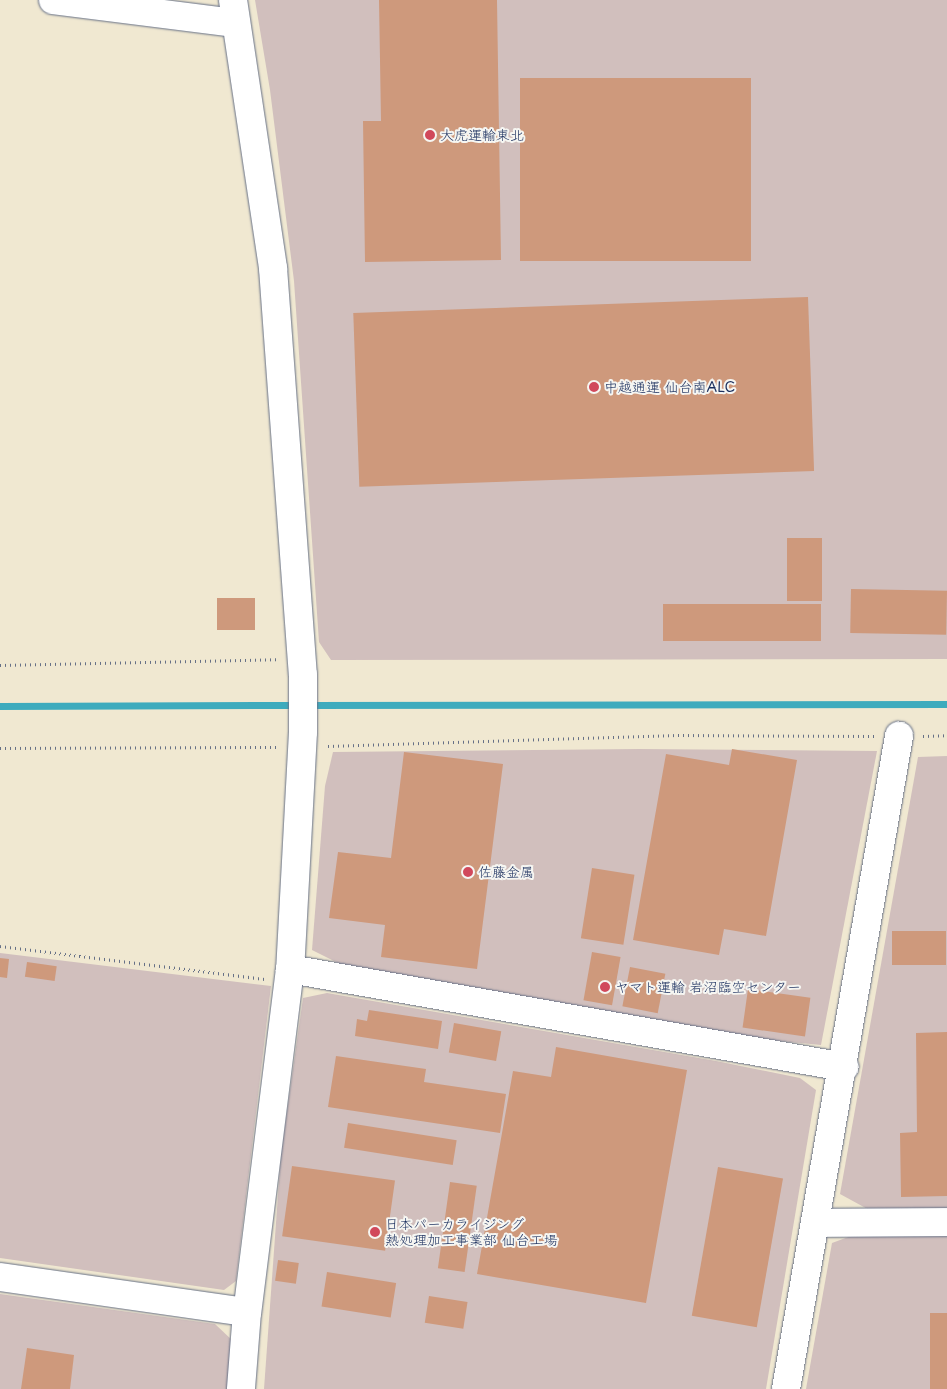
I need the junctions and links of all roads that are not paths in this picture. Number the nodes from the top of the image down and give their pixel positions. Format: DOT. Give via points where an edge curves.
graph roads {
  1 [pos="53,0"];
  2 [pos="234,12"];
  3 [pos="899,736"];
  4 [pos="289,975"];
  5 [pos="844,1067"];
  6 [pos="947,1222"];
  7 [pos="816,1223"];
  8 [pos="0,1277"];
  9 [pos="247,1312"];
  10 [pos="241,1389"];
  11 [pos="786,1389"];
  1 -- 2 [label="street"];
  2 -- 4 [label="street" via="273,268 302,667 303,739"];
  3 -- 5 [label="street"];
  4 -- 5 [label="street"];
  4 -- 9 [label="street"];
  5 -- 7 [label="street"];
  6 -- 7 [label="street"];
  7 -- 11 [label="street"];
  8 -- 9 [label="street"];
  9 -- 10 [label="street"];
}
